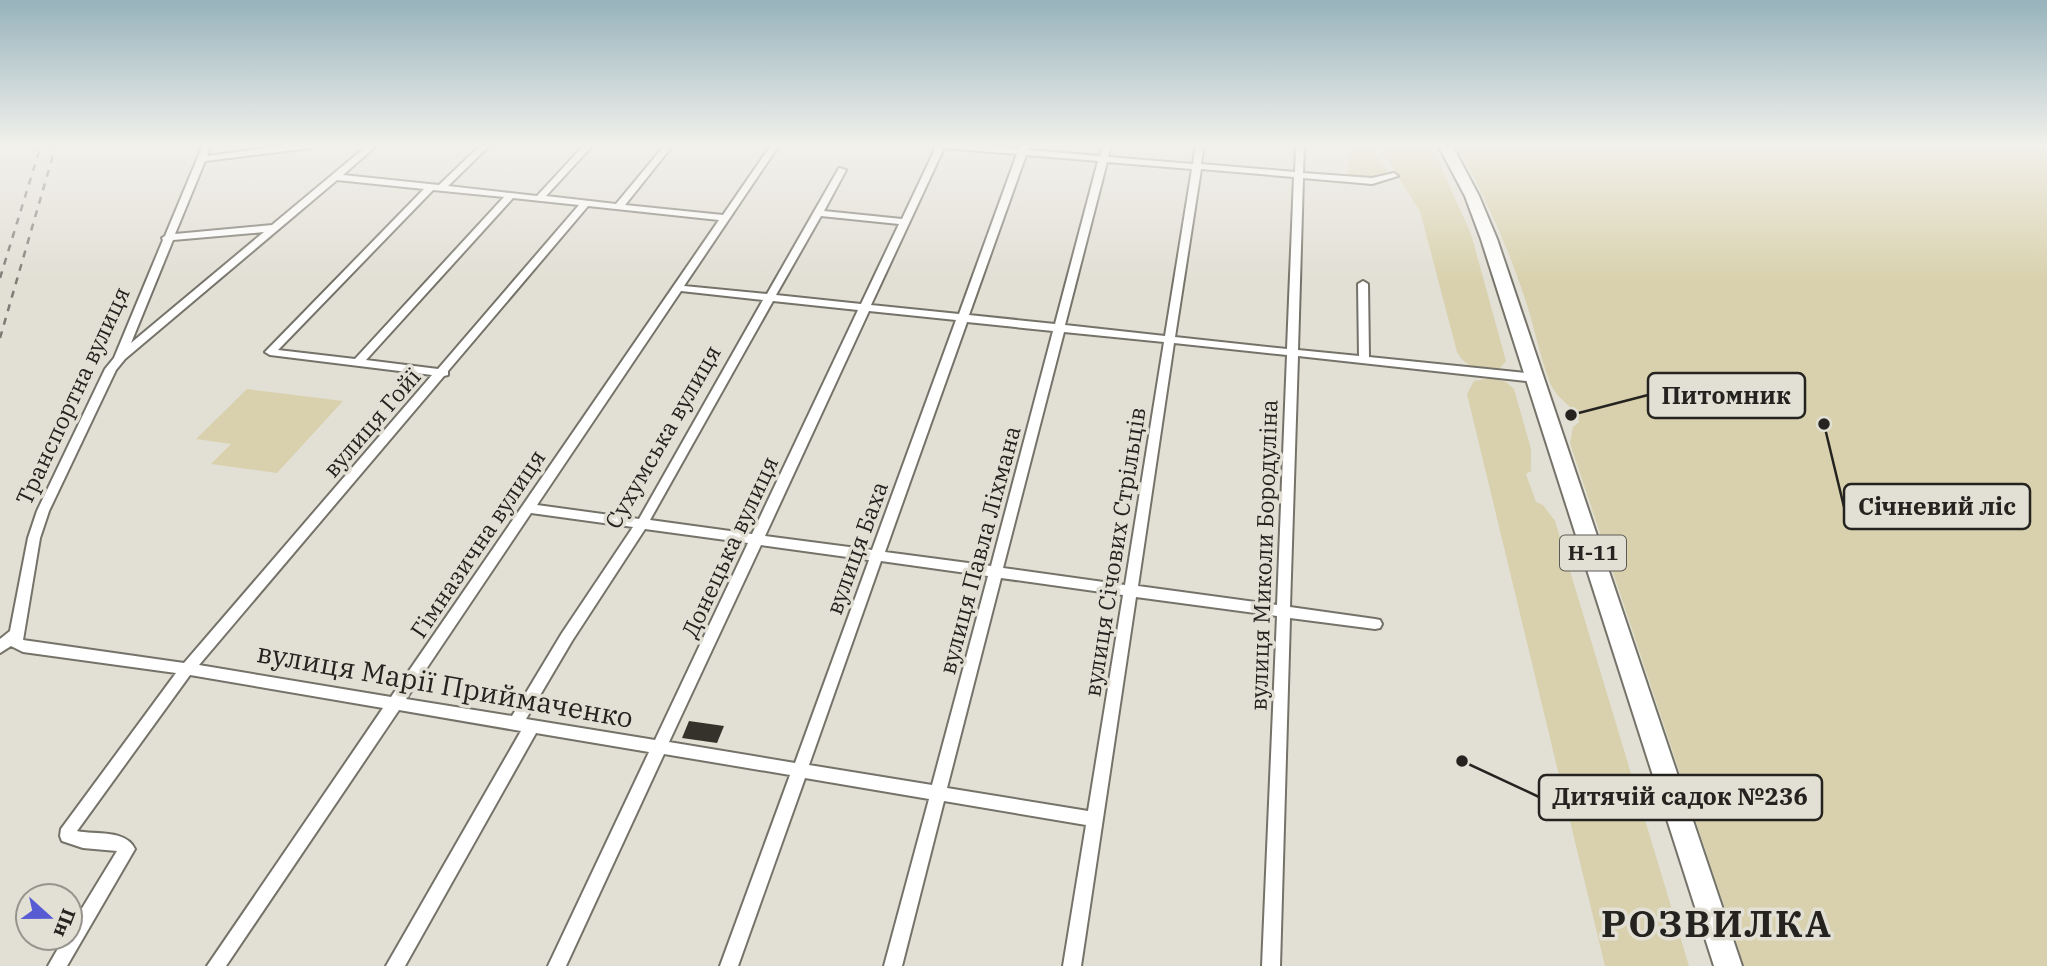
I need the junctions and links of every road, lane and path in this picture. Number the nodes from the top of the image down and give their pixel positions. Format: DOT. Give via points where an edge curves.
graph roads {
  1 [pos="189,190"];
  2 [pos="320,190"];
  3 [pos="433,190"];
  4 [pos="465,190"];
  5 [pos="547,190"];
  6 [pos="632,190"];
  7 [pos="744,190"];
  8 [pos="830,190"];
  9 [pos="919,190"];
  10 [pos="1008,190"];
  11 [pos="1096,190"];
  12 [pos="1193,190"];
  13 [pos="1298,190"];
  14 [pos="1469,190"];
  15 [pos="512,195"];
  16 [pos="540,198"];
  17 [pos="586,203"];
  18 [pos="619,206"];
  19 [pos="817,213"];
  20 [pos="725,218"];
  21 [pos="905,222"];
  22 [pos="274,229"];
  23 [pos="167,238"];
  24 [pos="1363,284"];
  25 [pos="677,288"];
  26 [pos="770,297"];
  27 [pos="865,307"];
  28 [pos="963,317"];
  29 [pos="1059,328"];
  30 [pos="1170,339"];
  31 [pos="1293,352"];
  32 [pos="119,359"];
  33 [pos="1364,359"];
  34 [pos="358,362"];
  35 [pos="444,373"];
  36 [pos="1536,377"];
  37 [pos="527,508"];
  38 [pos="642,524"];
  39 [pos="756,540"];
  40 [pos="877,557"];
  41 [pos="995,573"];
  42 [pos="1130,592"];
  43 [pos="1283,613"];
  44 [pos="1375,624"];
  45 [pos="16,634"];
  46 [pos="0,647"];
  47 [pos="187,669"];
  48 [pos="395,703"];
  49 [pos="524,724"];
  50 [pos="659,748"];
  51 [pos="800,769"];
  52 [pos="938,792"];
  53 [pos="1095,819"];
  54 [pos="57,966"];
  55 [pos="216,966"];
  56 [pos="395,966"];
  57 [pos="557,966"];
  58 [pos="729,966"];
  59 [pos="893,966"];
  60 [pos="1072,966"];
  61 [pos="1271,966"];
  62 [pos="1728,966"];
  1 -- 23 [label="street, Транспортна вулиця"];
  2 -- 22 [label="street"];
  3 -- 34 [label="street" via="270,352"];
  4 -- 15 [label="street"];
  5 -- 16 [label="street"];
  6 -- 18 [label="street"];
  7 -- 20 [label="street, Гімназична вулиця"];
  8 -- 19 [label="street, Сухумська вулиця"];
  9 -- 21 [label="street, Донецька вулиця"];
  10 -- 28 [label="street, вулиця Баха"];
  11 -- 29 [label="street, вулиця Павла Ліхмана"];
  12 -- 30 [label="street, вулиця Січових Стрільців"];
  13 -- 31 [label="street, вулиця Миколи Бородуліна"];
  14 -- 36 [label="main road, Н-11"];
  15 -- 16 [label="street"];
  15 -- 34 [label="street"];
  16 -- 17 [label="street"];
  17 -- 18 [label="street"];
  17 -- 35 [label="street, вулиця Гойї"];
  18 -- 20 [label="street"];
  19 -- 21 [label="street"];
  19 -- 26 [label="street, Сухумська вулиця"];
  20 -- 25 [label="street, Гімназична вулиця"];
  21 -- 27 [label="street, Донецька вулиця"];
  22 -- 23 [label="street"];
  22 -- 32 [label="street"];
  23 -- 32 [label="street, Транспортна вулиця"];
  24 -- 33 [label="street"];
  25 -- 26 [label="street"];
  25 -- 37 [label="street, Гімназична вулиця"];
  26 -- 27 [label="street"];
  26 -- 38 [label="street, Сухумська вулиця"];
  27 -- 28 [label="street"];
  27 -- 39 [label="street, Донецька вулиця"];
  28 -- 29 [label="street"];
  28 -- 40 [label="street, вулиця Баха"];
  29 -- 30 [label="street"];
  29 -- 41 [label="street, вулиця Павла Ліхмана"];
  30 -- 31 [label="street"];
  30 -- 42 [label="street, вулиця Січових Стрільців"];
  31 -- 33 [label="street"];
  31 -- 43 [label="street, вулиця Миколи Бородуліна"];
  32 -- 45 [label="street, Транспортна вулиця" via="43,511"];
  33 -- 36 [label="street"];
  34 -- 35 [label="street"];
  35 -- 47 [label="street, вулиця Гойї"];
  36 -- 62 [label="main road, Н-11"];
  37 -- 38 [label="street"];
  37 -- 48 [label="street, Гімназична вулиця"];
  38 -- 39 [label="street"];
  38 -- 49 [label="street, Сухумська вулиця" via="567,636"];
  39 -- 40 [label="street"];
  39 -- 50 [label="street, Донецька вулиця"];
  40 -- 41 [label="street"];
  40 -- 51 [label="street, вулиця Баха"];
  41 -- 42 [label="street"];
  41 -- 52 [label="street, вулиця Павла Ліхмана"];
  42 -- 43 [label="street"];
  42 -- 53 [label="street, вулиця Січових Стрільців"];
  43 -- 44 [label="street"];
  43 -- 61 [label="street, вулиця Миколи Бородуліна"];
  45 -- 46 [label="street"];
  45 -- 47 [label="street" via="16,643 23,646"];
  47 -- 48 [label="street, вулиця Марії Приймаченко"];
  47 -- 54 [label="street" via="69,829 68,836 78,840 119,843 127,849"];
  48 -- 49 [label="street, вулиця Марії Приймаченко"];
  48 -- 55 [label="street, Гімназична вулиця"];
  49 -- 50 [label="street, вулиця Марії Приймаченко"];
  49 -- 56 [label="street, Сухумська вулиця"];
  50 -- 51 [label="street, вулиця Марії Приймаченко"];
  50 -- 57 [label="street, Донецька вулиця"];
  51 -- 52 [label="street, вулиця Марії Приймаченко"];
  51 -- 58 [label="street, вулиця Баха"];
  52 -- 53 [label="street, вулиця Марії Приймаченко"];
  52 -- 59 [label="street, вулиця Павла Ліхмана"];
  53 -- 60 [label="street, вулиця Січових Стрільців"];
}
